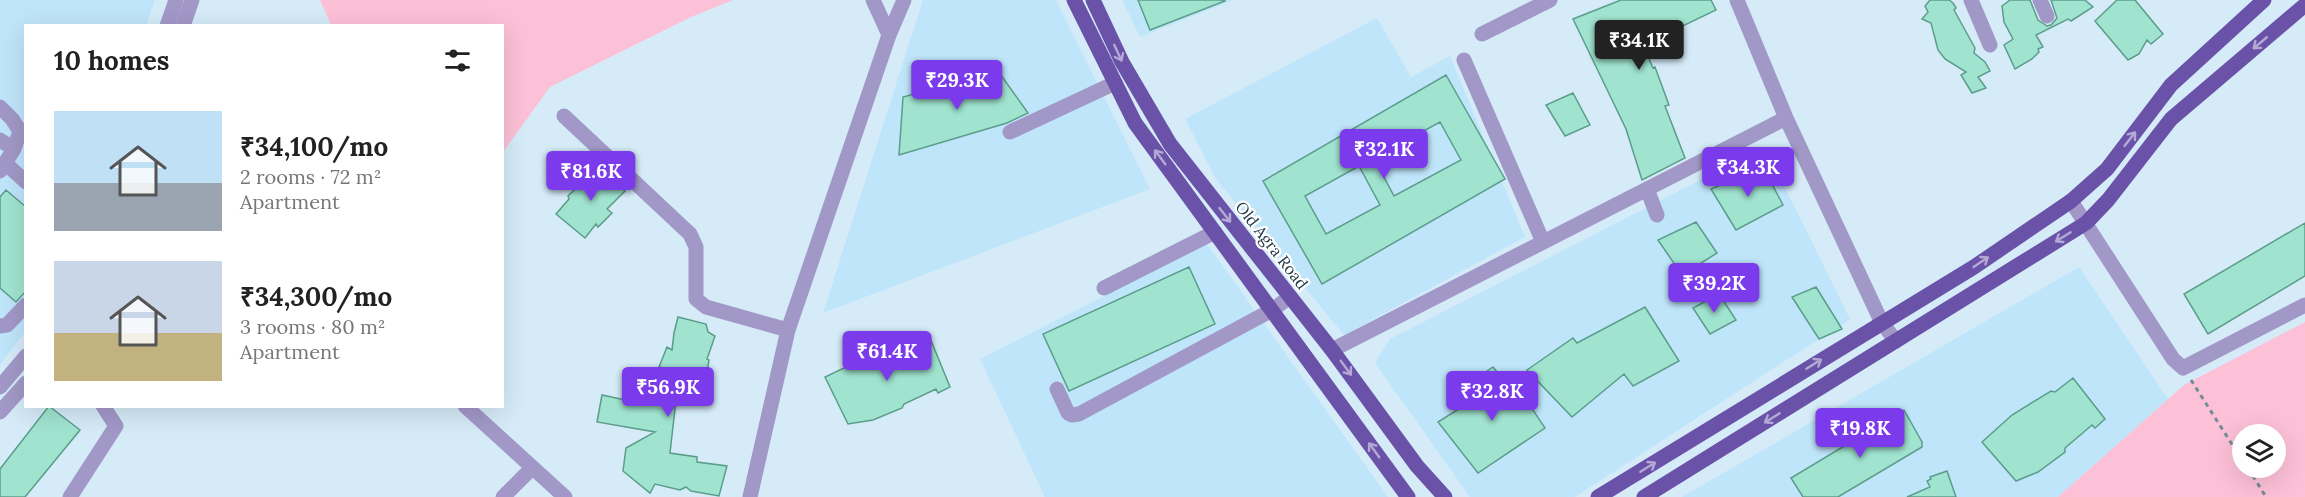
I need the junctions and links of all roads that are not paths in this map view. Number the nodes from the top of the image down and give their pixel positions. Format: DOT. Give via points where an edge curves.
graph roads {
  1 [pos="176,0"];
  2 [pos="192,0"];
  3 [pos="873,0"];
  4 [pos="904,0"];
  5 [pos="1074,0"];
  6 [pos="1093,0"];
  7 [pos="1550,0"];
  8 [pos="1737,0"];
  9 [pos="1971,0"];
  10 [pos="2040,0"];
  11 [pos="2264,0"];
  12 [pos="2305,5"];
  13 [pos="2047,16"];
  14 [pos="168,24"];
  15 [pos="184,24"];
  16 [pos="1482,34"];
  17 [pos="889,35"];
  18 [pos="1990,45"];
  19 [pos="1464,60"];
  20 [pos="1115,83"];
  21 [pos="0,107"];
  22 [pos="564,116"];
  23 [pos="1786,118"];
  24 [pos="1010,132"];
  25 [pos="0,140"];
  26 [pos="14,149"];
  27 [pos="3,167"];
  28 [pos="24,181"];
  29 [pos="1647,189"];
  30 [pos="1624,201"];
  31 [pos="2071,201"];
  32 [pos="1657,215"];
  33 [pos="1613,219"];
  34 [pos="2086,224"];
  35 [pos="1215,232"];
  36 [pos="1543,242"];
  37 [pos="1104,288"];
  38 [pos="1290,297"];
  39 [pos="2305,305"];
  40 [pos="24,307"];
  41 [pos="1272,310"];
  42 [pos="1882,323"];
  43 [pos="0,326"];
  44 [pos="788,330"];
  45 [pos="1896,341"];
  46 [pos="1332,350"];
  47 [pos="24,358"];
  48 [pos="24,385"];
  49 [pos="0,387"];
  50 [pos="1057,388"];
  51 [pos="104,408"];
  52 [pos="467,408"];
  53 [pos="0,412"];
  54 [pos="532,468"];
  55 [pos="70,497"];
  56 [pos="503,497"];
  57 [pos="565,497"];
  58 [pos="750,497"];
  59 [pos="1408,497"];
  60 [pos="1445,497"];
  61 [pos="1598,497"];
  62 [pos="1644,497"];
  1 -- 14 [label="street"];
  2 -- 15 [label="street"];
  3 -- 17 [label="street"];
  4 -- 17 [label="street"];
  5 -- 20 [label="main road"];
  6 -- 38 [label="main road, Old Agra Road, one-way" via="1122,62 1170,144"];
  7 -- 16 [label="street"];
  8 -- 23 [label="street"];
  9 -- 18 [label="street"];
  10 -- 13 [label="street"];
  31 -- 11 [label="main road, one-way" via="2107,169 2172,85"];
  12 -- 34 [label="main road, one-way" via="2171,119"];
  17 -- 44 [label="street"];
  19 -- 36 [label="street"];
  20 -- 24 [label="street"];
  35 -- 20 [label="main road, one-way" via="1135,123"];
  21 -- 26 [label="street" via="20,131"];
  22 -- 44 [label="street" via="690,234 696,247 696,299 700,304"];
  23 -- 29 [label="street"];
  23 -- 42 [label="street"];
  25 -- 26 [label="street"];
  26 -- 27 [label="street"];
  27 -- 28 [label="street"];
  29 -- 30 [label="street"];
  29 -- 32 [label="street"];
  30 -- 33 [label="street"];
  30 -- 36 [label="street"];
  31 -- 34 [label="street"];
  42 -- 31 [label="main road, one-way"];
  34 -- 39 [label="street" via="2173,359 2183,368"];
  34 -- 45 [label="main road, one-way"];
  35 -- 37 [label="street"];
  35 -- 41 [label="main road"];
  36 -- 46 [label="street"];
  38 -- 41 [label="street"];
  38 -- 46 [label="main road, Old Agra Road"];
  40 -- 43 [label="street" via="7,325"];
  41 -- 50 [label="street" via="1079,414 1068,413"];
  59 -- 41 [label="main road, one-way"];
  42 -- 45 [label="street"];
  61 -- 42 [label="main road, one-way"];
  44 -- 58 [label="street"];
  45 -- 62 [label="main road, one-way"];
  46 -- 60 [label="main road, Old Agra Road, one-way" via="1417,466"];
  47 -- 49 [label="street"];
  48 -- 53 [label="street"];
  51 -- 55 [label="street" via="116,426"];
  52 -- 54 [label="street"];
  54 -- 56 [label="street"];
  54 -- 57 [label="street"];
}
